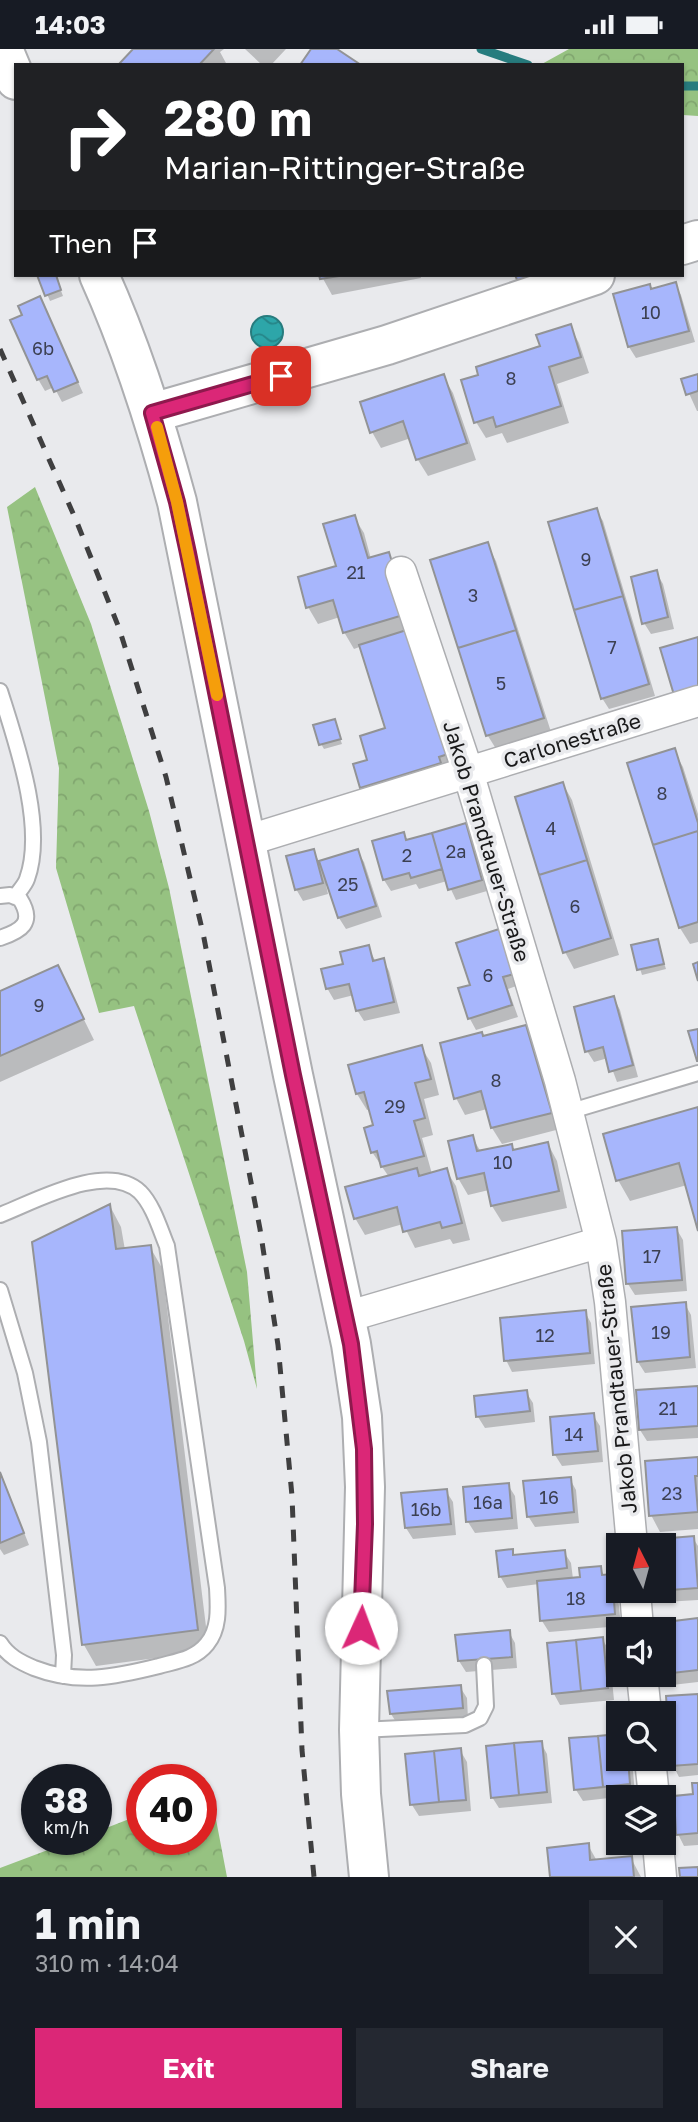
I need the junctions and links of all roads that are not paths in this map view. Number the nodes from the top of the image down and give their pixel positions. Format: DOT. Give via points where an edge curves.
graph roads {
  1 [pos="3,49"];
  2 [pos="14,75"];
  3 [pos="100,277"];
  4 [pos="589,277"];
  5 [pos="152,413"];
  6 [pos="401,572"];
  7 [pos="0,691"];
  8 [pos="698,701"];
  9 [pos="468,772"];
  10 [pos="246,841"];
  11 [pos="0,896"];
  12 [pos="15,897"];
  13 [pos="0,938"];
  14 [pos="698,1073"];
  15 [pos="568,1112"];
  16 [pos="0,1215"];
  17 [pos="601,1242"];
  18 [pos="0,1290"];
  19 [pos="345,1317"];
  20 [pos="631,1533"];
  21 [pos="0,1643"];
  22 [pos="484,1665"];
  23 [pos="63,1676"];
  24 [pos="359,1730"];
  25 [pos="659,1855"];
  26 [pos="369,1877"];
  27 [pos="662,1877"];
  1 -- 2 [label="street"];
  3 -- 5 [label="street"];
  4 -- 5 [label="street" via="387,345"];
  5 -- 10 [label="street" via="177,502"];
  6 -- 9 [label="street, Jakob Prandtauer-Straße"];
  7 -- 12 [label="lane" via="19,749 33,834 27,880"];
  8 -- 9 [label="street, Carlonestraße"];
  9 -- 10 [label="street, Carlonestraße"];
  9 -- 15 [label="street, Jakob Prandtauer-Straße"];
  10 -- 19 [label="street"];
  11 -- 12 [label="lane"];
  12 -- 13 [label="lane" via="27,916 25,925"];
  14 -- 15 [label="lane"];
  15 -- 17 [label="street, Jakob Prandtauer-Straße"];
  16 -- 23 [label="lane" via="86,1182 124,1182 141,1193 167,1246 217,1588 213,1636 190,1658 123,1675"];
  17 -- 19 [label="street"];
  17 -- 20 [label="street, Jakob Prandtauer-Straße" via="611,1302"];
  18 -- 23 [label="lane" via="26,1373 39,1442"];
  19 -- 24 [label="street" via="364,1449"];
  21 -- 23 [label="lane" via="18,1662"];
  22 -- 24 [label="lane" via="486,1706 480,1718 466,1725"];
  24 -- 26 [label="street"];
  25 -- 27 [label="street"];
}
